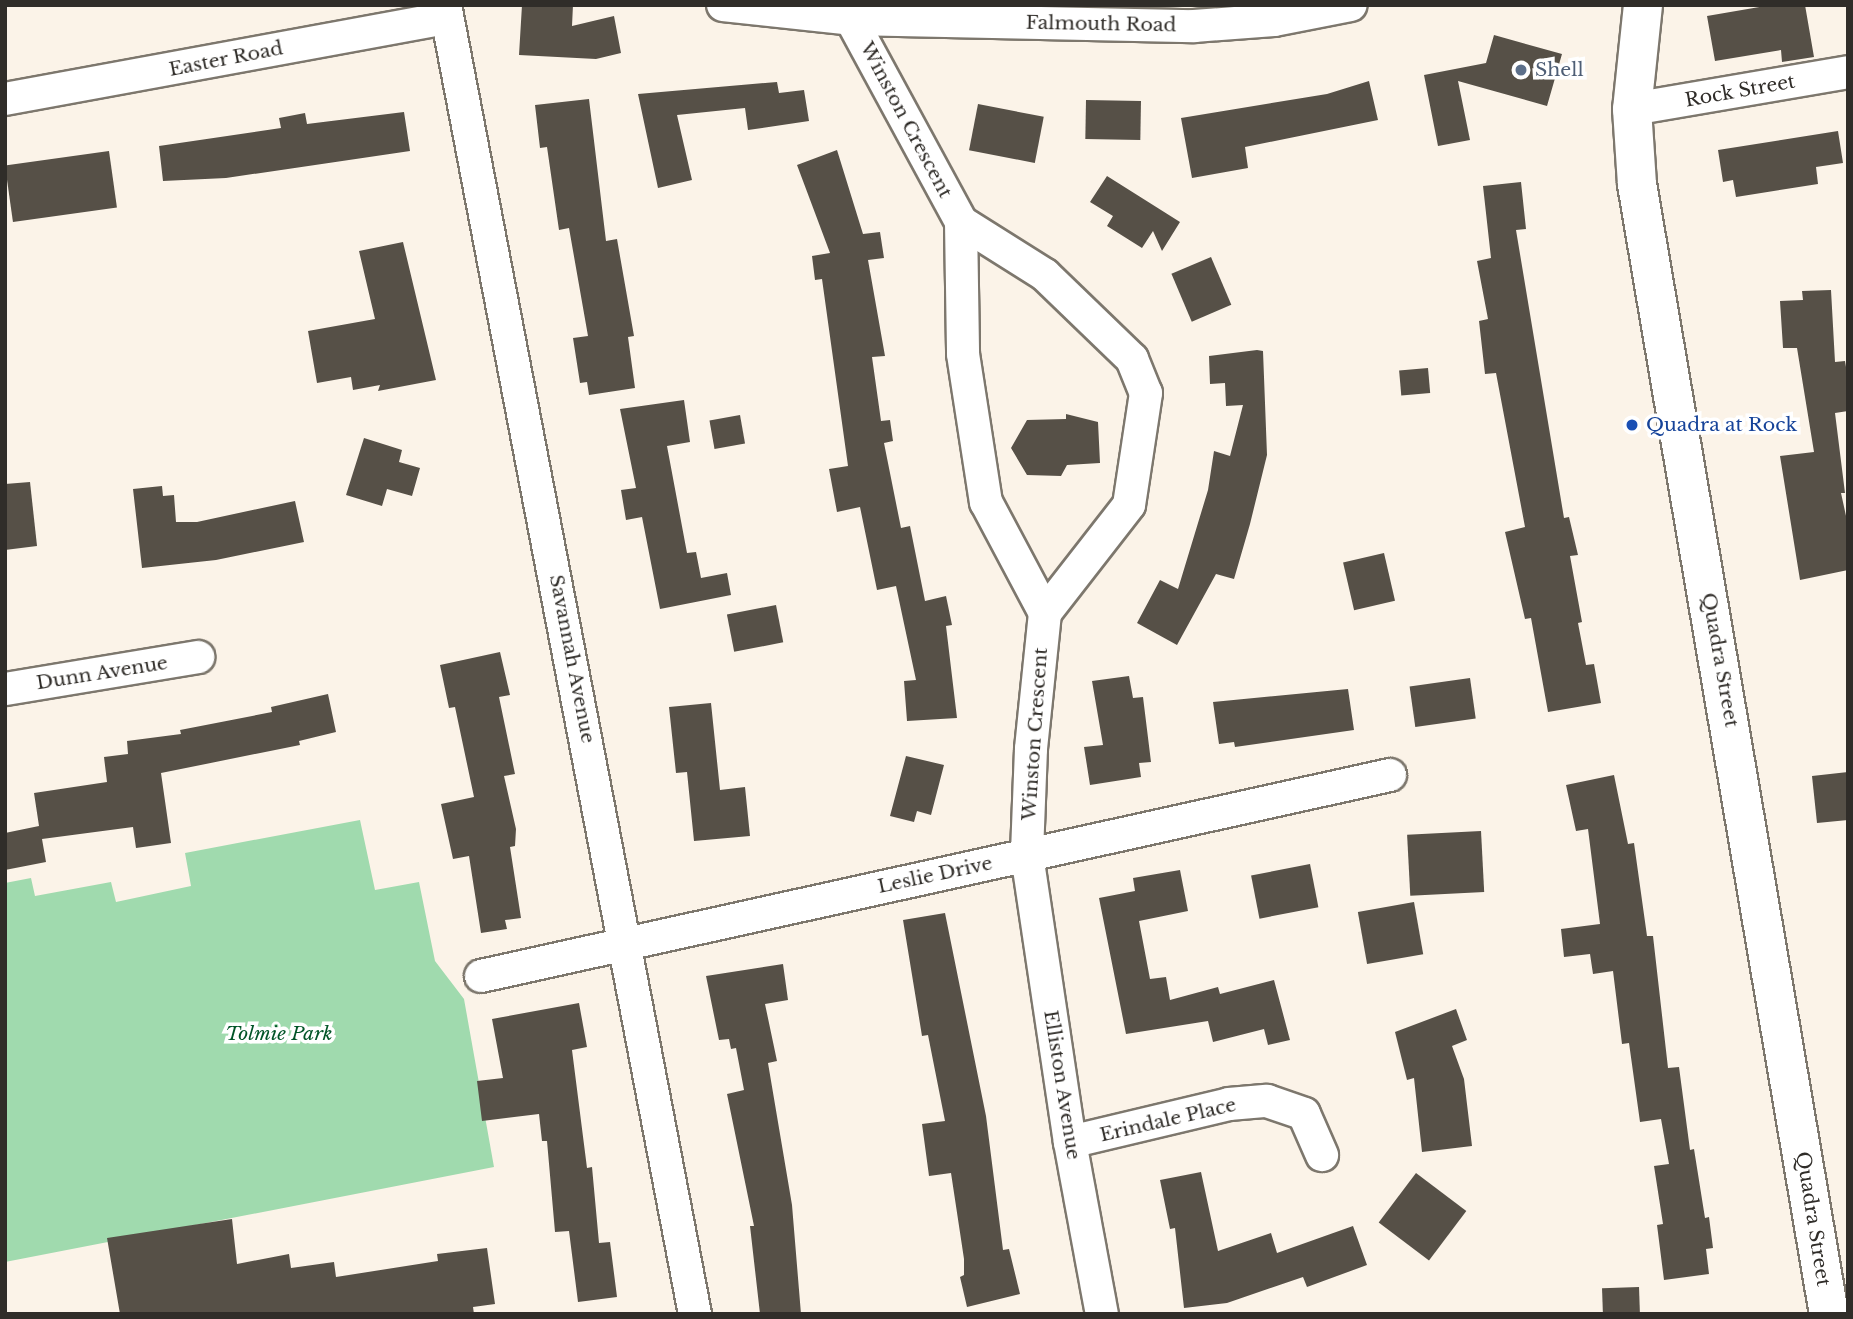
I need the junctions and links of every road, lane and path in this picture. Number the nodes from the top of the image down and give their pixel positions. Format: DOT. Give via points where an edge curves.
graph roads {
  1 [pos="723,5"];
  2 [pos="1351,5"];
  3 [pos="1643,5"];
  4 [pos="446,12"];
  5 [pos="851,19"];
  6 [pos="1848,72"];
  7 [pos="5,99"];
  8 [pos="1632,109"];
  9 [pos="961,222"];
  10 [pos="1045,613"];
  11 [pos="198,657"];
  12 [pos="5,689"];
  13 [pos="1390,775"];
  14 [pos="1027,855"];
  15 [pos="628,942"];
  16 [pos="481,976"];
  17 [pos="1070,1142"];
  18 [pos="1322,1155"];
  19 [pos="695,1314"];
  20 [pos="1102,1314"];
  21 [pos="1829,1314"];
  1 -- 5 [label="street, Falmouth Road"];
  2 -- 5 [label="street, Falmouth Road" via="1274,20 1194,26"];
  3 -- 8 [label="main road, Quadra Street"];
  4 -- 7 [label="street, Easter Road"];
  4 -- 15 [label="street, Savannah Avenue"];
  5 -- 9 [label="street, Winston Crescent"];
  6 -- 8 [label="street, Rock Street"];
  8 -- 21 [label="main road, Quadra Street" via="1637,184"];
  9 -- 10 [label="street, Winston Crescent" via="962,354 986,502"];
  9 -- 10 [label="street, Winston Crescent" via="1045,275 1132,359 1146,393 1129,505"];
  10 -- 14 [label="street, Winston Crescent" via="1031,749"];
  11 -- 12 [label="street, Dunn Avenue"];
  13 -- 14 [label="street, Leslie Drive"];
  14 -- 15 [label="street, Leslie Drive"];
  14 -- 17 [label="street, Elliston Avenue"];
  15 -- 16 [label="street, Leslie Drive"];
  15 -- 19 [label="street, Savannah Avenue"];
  17 -- 18 [label="street, Erindale Place" via="1230,1104 1267,1101 1304,1114"];
  17 -- 20 [label="street, Elliston Avenue"];
}
